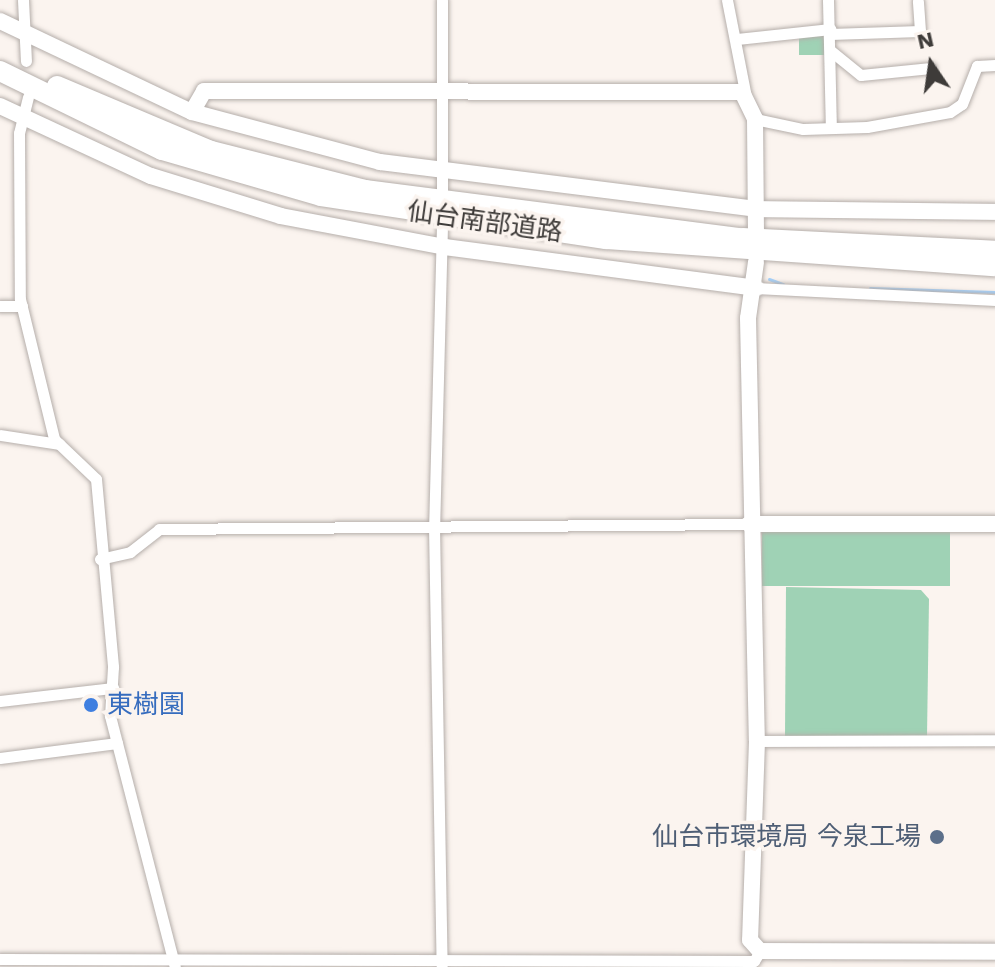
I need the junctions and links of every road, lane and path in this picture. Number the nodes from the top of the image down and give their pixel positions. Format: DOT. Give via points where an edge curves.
graph roads {
  1 [pos="23,0"];
  2 [pos="442,0"];
  3 [pos="727,0"];
  4 [pos="828,0"];
  5 [pos="918,1"];
  6 [pos="0,21"];
  7 [pos="830,31"];
  8 [pos="25,34"];
  9 [pos="737,39"];
  10 [pos="831,51"];
  11 [pos="0,56"];
  12 [pos="26,61"];
  13 [pos="995,65"];
  14 [pos="931,68"];
  15 [pos="0,71"];
  16 [pos="442,91"];
  17 [pos="28,97"];
  18 [pos="746,97"];
  19 [pos="0,106"];
  20 [pos="192,112"];
  21 [pos="25,118"];
  22 [pos="755,119"];
  23 [pos="831,128"];
  24 [pos="441,172"];
  25 [pos="442,194"];
  26 [pos="756,209"];
  27 [pos="995,212"];
  28 [pos="442,226"];
  29 [pos="756,230"];
  30 [pos="445,247"];
  31 [pos="995,250"];
  32 [pos="756,262"];
  33 [pos="995,266"];
  34 [pos="756,288"];
  35 [pos="995,300"];
  36 [pos="0,306"];
  37 [pos="22,306"];
  38 [pos="0,435"];
  39 [pos="64,444"];
  40 [pos="749,524"];
  41 [pos="995,524"];
  42 [pos="434,526"];
  43 [pos="100,559"];
  44 [pos="113,688"];
  45 [pos="0,701"];
  46 [pos="995,740"];
  47 [pos="757,741"];
  48 [pos="117,743"];
  49 [pos="0,758"];
  50 [pos="760,951"];
  51 [pos="995,952"];
  52 [pos="0,959"];
  53 [pos="899,959"];
  54 [pos="174,962"];
  55 [pos="442,964"];
  1 -- 8 [label="street"];
  2 -- 16 [label="street"];
  3 -- 9 [label="street"];
  4 -- 7 [label="street"];
  5 -- 7 [label="street" via="920,31"];
  6 -- 8 [label="street"];
  7 -- 9 [label="street"];
  7 -- 10 [label="street"];
  8 -- 12 [label="street"];
  8 -- 20 [label="street"];
  9 -- 18 [label="street"];
  10 -- 14 [label="street" via="861,75"];
  10 -- 23 [label="street" via="825,87"];
  11 -- 31 [label="highway, 仙台南部道路" via="211,151 365,190 656,229"];
  13 -- 23 [label="street" via="977,66 962,104 950,112"];
  15 -- 33 [label="highway, 仙台南部道路" via="162,150 321,196 606,239"];
  16 -- 18 [label="street" via="717,91"];
  16 -- 20 [label="street" via="204,91"];
  16 -- 24 [label="street"];
  17 -- 21 [label="street"];
  18 -- 22 [label="street"];
  19 -- 21 [label="street"];
  20 -- 24 [label="street" via="269,138"];
  21 -- 30 [label="street" via="151,176 281,216"];
  21 -- 37 [label="street"];
  22 -- 23 [label="street"];
  22 -- 26 [label="street"];
  24 -- 25 [label="street"];
  24 -- 26 [label="street"];
  26 -- 27 [label="street"];
  26 -- 29 [label="street"];
  28 -- 30 [label="street"];
  30 -- 34 [label="street"];
  30 -- 42 [label="street"];
  32 -- 34 [label="street"];
  34 -- 35 [label="street"];
  34 -- 40 [label="street" via="748,318"];
  36 -- 37 [label="street"];
  37 -- 39 [label="street" via="42,365 50,428"];
  38 -- 39 [label="street"];
  39 -- 43 [label="street" via="96,479"];
  40 -- 41 [label="street"];
  40 -- 42 [label="street"];
  40 -- 47 [label="street"];
  42 -- 43 [label="street" via="159,529 130,552"];
  42 -- 55 [label="street"];
  43 -- 44 [label="street"];
  44 -- 45 [label="street"];
  44 -- 48 [label="street"];
  46 -- 47 [label="street"];
  47 -- 50 [label="street" via="750,940"];
  48 -- 49 [label="street"];
  48 -- 54 [label="street"];
  50 -- 53 [label="street"];
  50 -- 55 [label="street" via="754,961"];
  51 -- 53 [label="street"];
  52 -- 54 [label="street"];
  54 -- 55 [label="street"];
}
